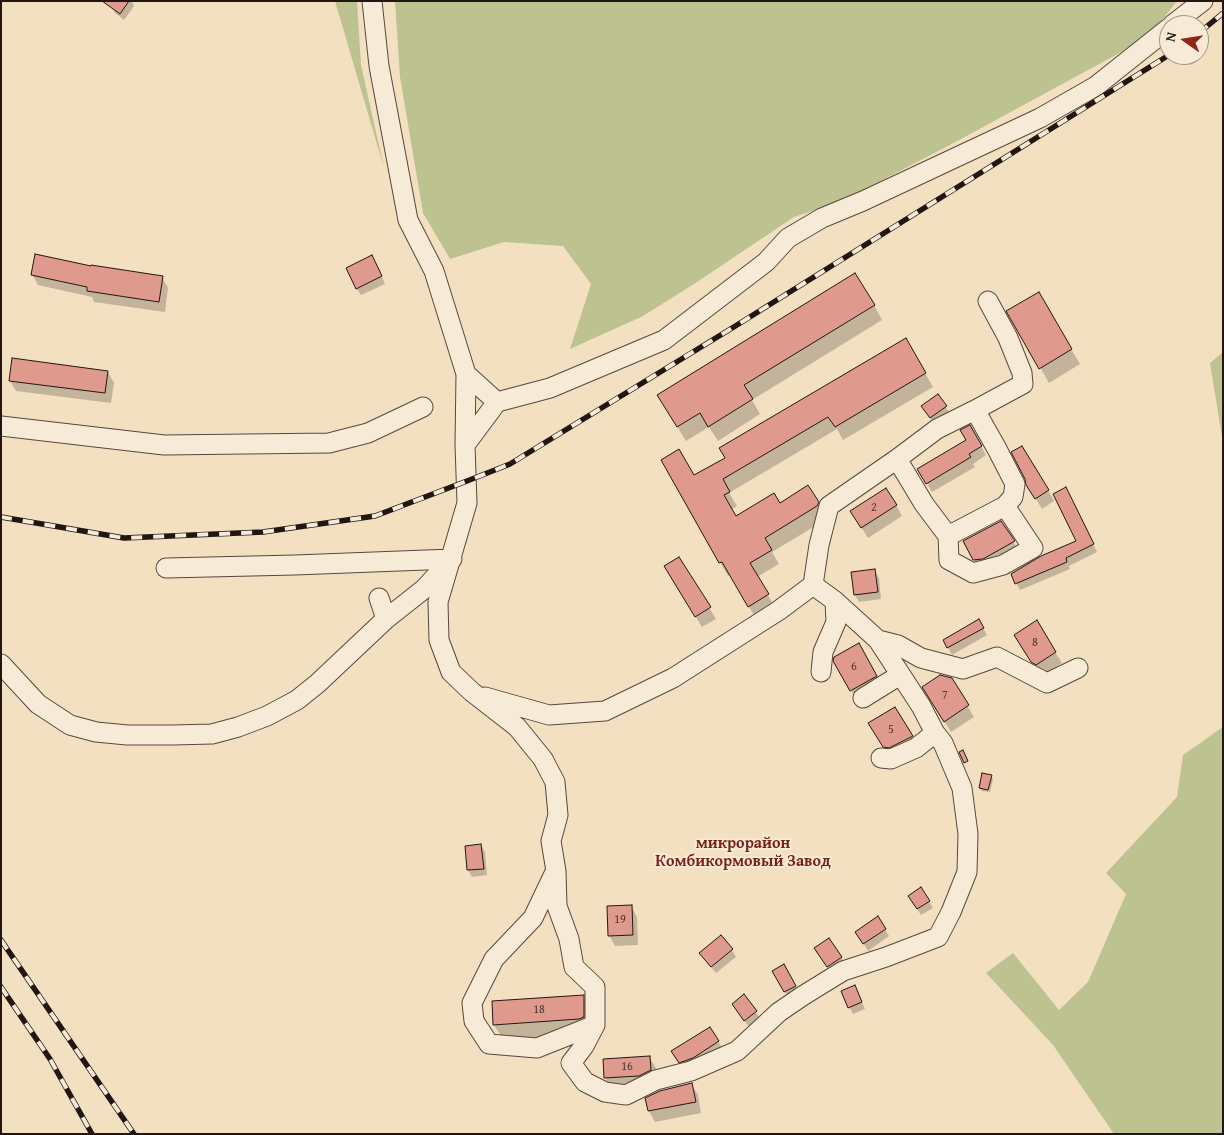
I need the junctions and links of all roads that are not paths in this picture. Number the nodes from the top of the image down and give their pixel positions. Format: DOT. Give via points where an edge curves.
graph roads {
  1 [pos="372,1"];
  2 [pos="1203,1"];
  3 [pos="1185,15"];
  4 [pos="1159,36"];
  5 [pos="988,301"];
  6 [pos="466,374"];
  7 [pos="497,402"];
  8 [pos="422,407"];
  9 [pos="975,410"];
  10 [pos="1,426"];
  11 [pos="465,444"];
  12 [pos="897,459"];
  13 [pos="1005,506"];
  14 [pos="948,536"];
  15 [pos="452,559"];
  16 [pos="166,568"];
  17 [pos="813,585"];
  18 [pos="424,589"];
  19 [pos="378,598"];
  20 [pos="438,602"];
  21 [pos="834,602"];
  22 [pos="386,619"];
  23 [pos="878,640"];
  24 [pos="1,664"];
  25 [pos="1078,668"];
  26 [pos="821,672"];
  27 [pos="900,675"];
  28 [pos="472,692"];
  29 [pos="863,698"];
  30 [pos="935,732"];
  31 [pos="881,758"];
  32 [pos="556,871"];
  33 [pos="595,1025"];
  34 [pos="537,1048"];
  35 [pos="571,1063"];
  1 -- 6 [label="street" via="379,66 408,220 434,271"];
  2 -- 3 [label="street"];
  4 -- 7 [label="street" via="1096,86 1040,118 822,218 788,238 766,262 664,340 550,388"];
  5 -- 9 [label="street" via="1008,338 1023,384"];
  6 -- 7 [label="street"];
  6 -- 11 [label="street"];
  7 -- 11 [label="street"];
  8 -- 10 [label="street" via="368,434 329,443 164,445"];
  9 -- 12 [label="street" via="937,429"];
  9 -- 13 [label="street" via="1015,484 1013,497"];
  11 -- 15 [label="street" via="467,503"];
  12 -- 14 [label="street"];
  12 -- 17 [label="street" via="829,506"];
  13 -- 14 [label="street"];
  13 -- 14 [label="street" via="1033,548 1003,564 973,573 949,560"];
  15 -- 16 [label="street"];
  15 -- 18 [label="street"];
  15 -- 20 [label="street"];
  17 -- 21 [label="street"];
  17 -- 28 [label="street" via="673,678 605,711 549,715"];
  18 -- 20 [label="street"];
  18 -- 22 [label="street"];
  19 -- 22 [label="street"];
  20 -- 28 [label="street" via="439,640 451,672"];
  21 -- 23 [label="street"];
  21 -- 26 [label="street" via="836,622 823,652"];
  22 -- 24 [label="street" via="297,700 266,716 212,734 127,735 70,725 38,704"];
  23 -- 25 [label="street" via="898,645 921,658 963,669 997,657 1047,683"];
  23 -- 27 [label="street"];
  27 -- 29 [label="street"];
  27 -- 30 [label="street"];
  28 -- 32 [label="street" via="517,727 543,759 555,782 558,815 551,841"];
  30 -- 31 [label="street" via="916,748 891,759"];
  30 -- 35 [label="street" via="962,788 968,834 967,872 938,937 843,971 779,1012 737,1051 691,1071 656,1080 626,1095 604,1092 585,1082"];
  32 -- 33 [label="street" via="557,906 569,939 574,967 595,987"];
  32 -- 34 [label="street" via="533,918 494,958 472,1003 474,1021 489,1044"];
  33 -- 34 [label="street"];
  33 -- 35 [label="street"];
  34 -- 35 [label="street"];
}
